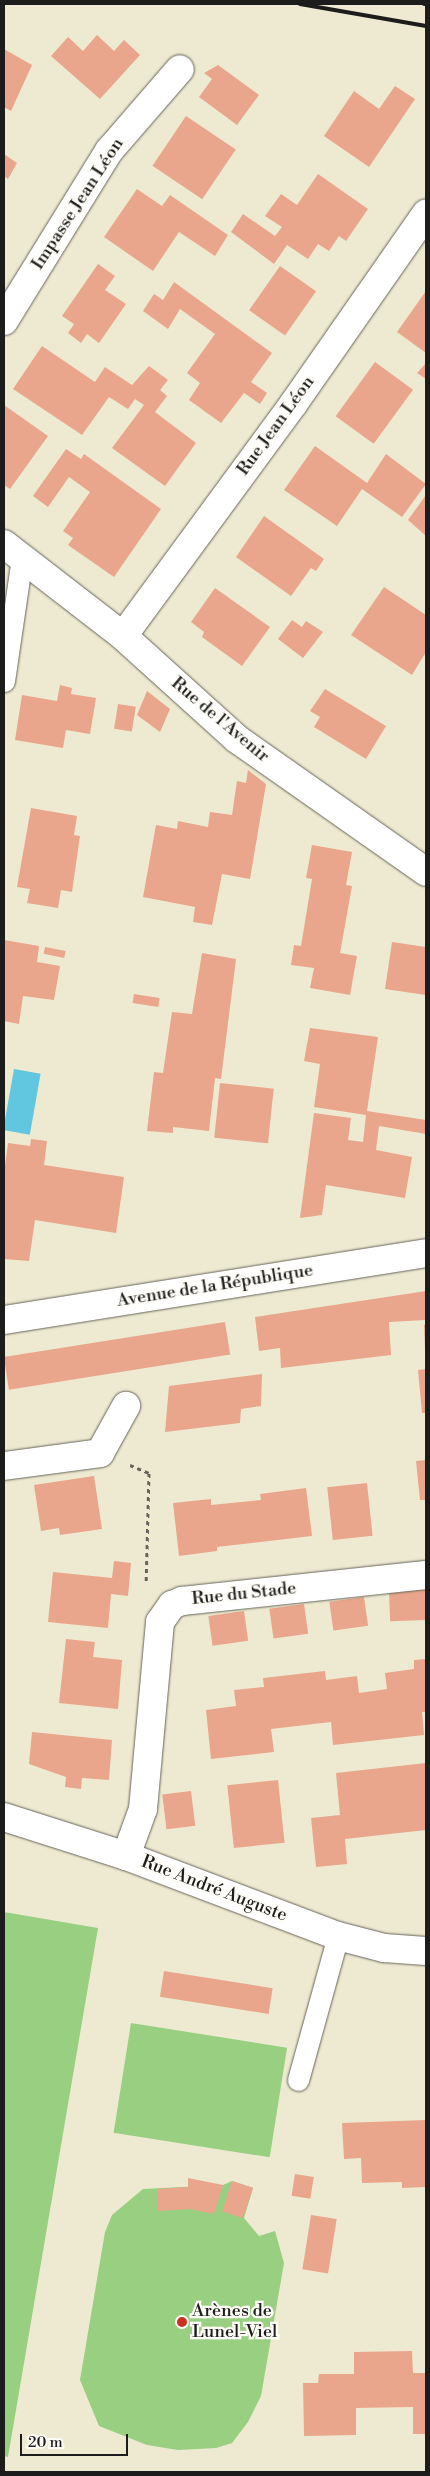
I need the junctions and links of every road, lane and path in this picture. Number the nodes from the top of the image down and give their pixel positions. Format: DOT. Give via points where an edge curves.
graph roads {
  1 [pos="180,69"];
  2 [pos="426,214"];
  3 [pos="4,320"];
  4 [pos="13,551"];
  5 [pos="123,636"];
  6 [pos="4,682"];
  7 [pos="426,872"];
  8 [pos="426,1253"];
  9 [pos="4,1320"];
  10 [pos="126,1406"];
  11 [pos="100,1453"];
  12 [pos="4,1466"];
  13 [pos="426,1574"];
  14 [pos="160,1622"];
  15 [pos="4,1817"];
  16 [pos="126,1856"];
  17 [pos="338,1936"];
  18 [pos="426,1950"];
  19 [pos="298,2080"];
  1 -- 3 [label="street, Impasse Jean Léon" via="109,150"];
  2 -- 5 [label="street, Rue Jean Léon" via="294,403"];
  4 -- 5 [label="street, Rue de l'Avenir"];
  4 -- 6 [label="lane, Rue de l'Avenir"];
  5 -- 7 [label="street, Rue de l'Avenir" via="237,739"];
  8 -- 9 [label="street, Avenue de la République"];
  10 -- 11 [label="street"];
  11 -- 12 [label="street"];
  11 -- 14 [label="path" via="150,1473 146,1599"];
  13 -- 14 [label="street, Rue du Stade" via="182,1601 172,1605"];
  14 -- 16 [label="street" via="142,1809"];
  15 -- 16 [label="street, Rue André Auguste"];
  16 -- 17 [label="street, Rue André Auguste"];
  17 -- 18 [label="street, Rue André Auguste" via="384,1948"];
  17 -- 19 [label="lane"];
}
